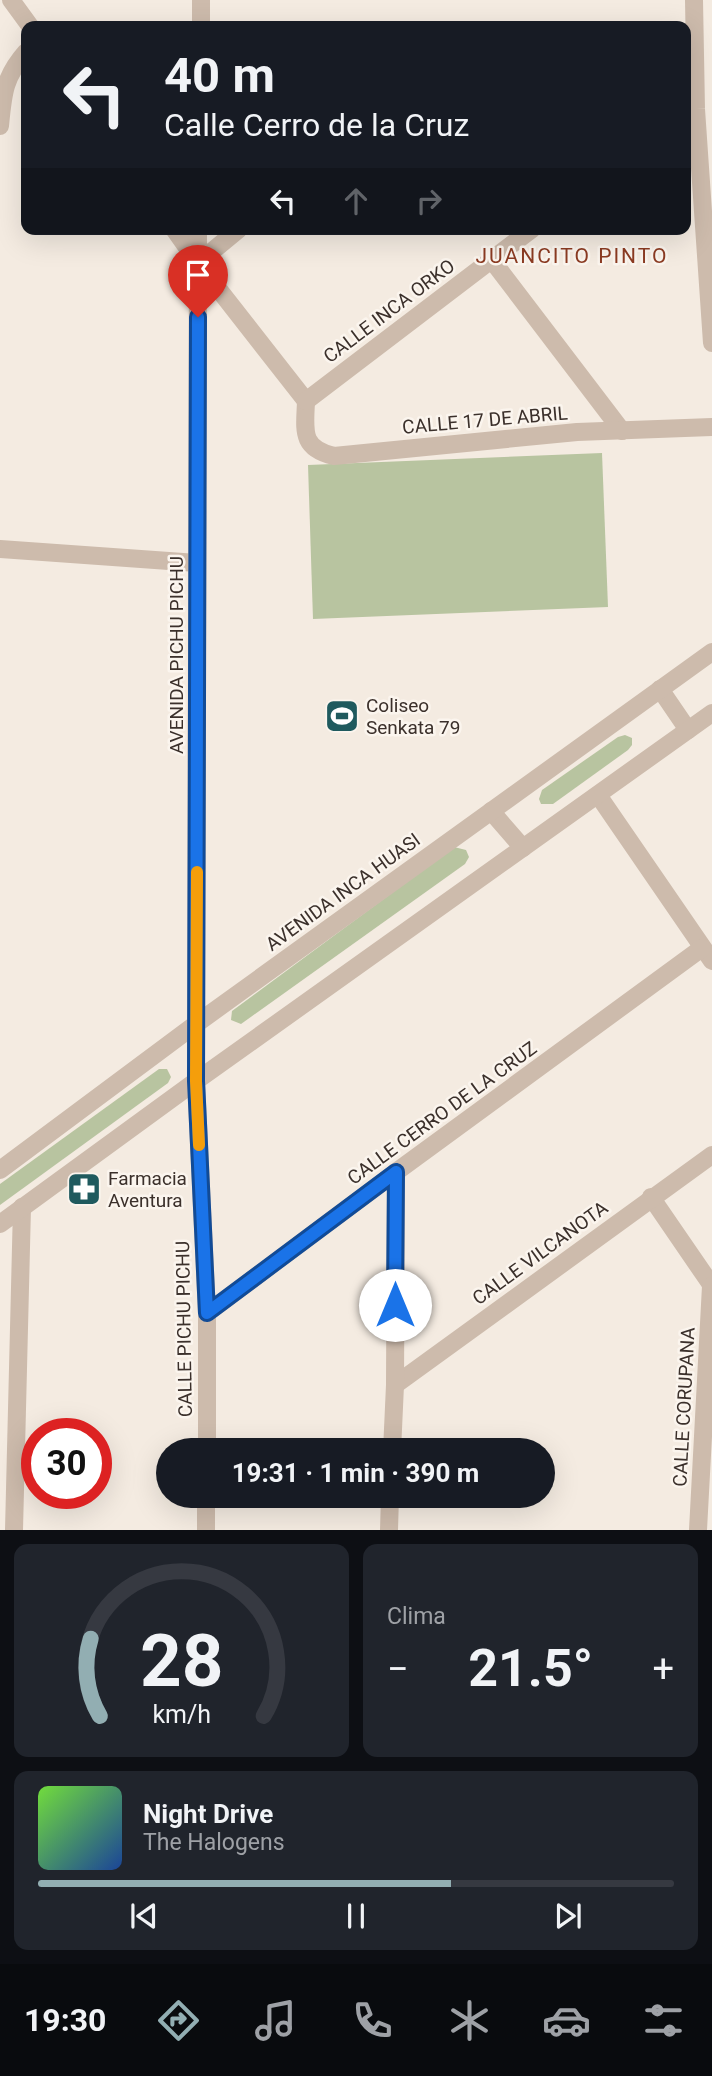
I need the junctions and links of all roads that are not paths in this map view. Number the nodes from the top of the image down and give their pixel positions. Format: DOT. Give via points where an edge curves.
graph roads {
  1 [pos="11,0"];
  2 [pos="201,0"];
  3 [pos="694,0"];
  4 [pos="26,21"];
  5 [pos="201,21"];
  6 [pos="21,59"];
  7 [pos="691,67"];
  8 [pos="0,126"];
  9 [pos="691,132"];
  10 [pos="178,235"];
  11 [pos="198,235"];
  12 [pos="232,235"];
  13 [pos="524,235"];
  14 [pos="491,259"];
  15 [pos="198,263"];
  16 [pos="712,343"];
  17 [pos="306,401"];
  18 [pos="712,427"];
  19 [pos="622,431"];
  20 [pos="0,549"];
  21 [pos="197,564"];
  22 [pos="712,652"];
  23 [pos="660,689"];
  24 [pos="712,713"];
  25 [pos="688,730"];
  26 [pos="598,795"];
  27 [pos="491,811"];
  28 [pos="523,848"];
  29 [pos="707,954"];
  30 [pos="196,1024"];
  31 [pos="196,1081"];
  32 [pos="712,1155"];
  33 [pos="0,1170"];
  34 [pos="396,1172"];
  35 [pos="651,1197"];
  36 [pos="22,1207"];
  37 [pos="0,1224"];
  38 [pos="712,1286"];
  39 [pos="207,1313"];
  40 [pos="395,1385"];
  41 [pos="206,1438"];
  42 [pos="393,1438"];
  43 [pos="206,1508"];
  44 [pos="390,1508"];
  45 [pos="9,1521"];
  46 [pos="206,1530"];
  47 [pos="389,1530"];
  48 [pos="698,1530"];
  1 -- 4 [label="street"];
  2 -- 5 [label="street"];
  3 -- 7 [label="street"];
  6 -- 8 [label="street" via="3,91"];
  9 -- 16 [label="street"];
  10 -- 15 [label="street"];
  11 -- 15 [label="street, AVENIDA PICHU PICHU"];
  12 -- 15 [label="street"];
  13 -- 14 [label="street, CALLE INCA ORKO"];
  14 -- 17 [label="street, CALLE INCA ORKO"];
  14 -- 19 [label="street"];
  15 -- 17 [label="street"];
  15 -- 21 [label="street, AVENIDA PICHU PICHU"];
  17 -- 19 [label="street, CALLE 17 DE ABRIL" via="305,434 320,452 334,456"];
  18 -- 19 [label="street, CALLE 17 DE ABRIL"];
  20 -- 21 [label="street"];
  21 -- 30 [label="street, AVENIDA PICHU PICHU"];
  22 -- 23 [label="street, AVENIDA INCA HUASI"];
  23 -- 25 [label="street"];
  23 -- 27 [label="street, AVENIDA INCA HUASI"];
  24 -- 25 [label="street"];
  25 -- 26 [label="street"];
  26 -- 28 [label="street"];
  26 -- 29 [label="street"];
  27 -- 28 [label="street"];
  27 -- 30 [label="street, AVENIDA INCA HUASI"];
  28 -- 31 [label="street"];
  29 -- 34 [label="street, CALLE CERRO DE LA CRUZ"];
  30 -- 31 [label="street, AVENIDA PICHU PICHU"];
  30 -- 33 [label="street, AVENIDA INCA HUASI"];
  31 -- 36 [label="street"];
  31 -- 39 [label="street, CALLE PICHU PICHU"];
  32 -- 35 [label="street, CALLE VILCANOTA"];
  34 -- 39 [label="street, CALLE CERRO DE LA CRUZ"];
  34 -- 40 [label="street"];
  35 -- 38 [label="street"];
  35 -- 40 [label="street, CALLE VILCANOTA"];
  36 -- 37 [label="street"];
  36 -- 45 [label="street"];
  38 -- 48 [label="street, CALLE CORUPANA"];
  39 -- 41 [label="street, CALLE PICHU PICHU"];
  40 -- 42 [label="street"];
  43 -- 46 [label="street"];
  44 -- 47 [label="street"];
}
